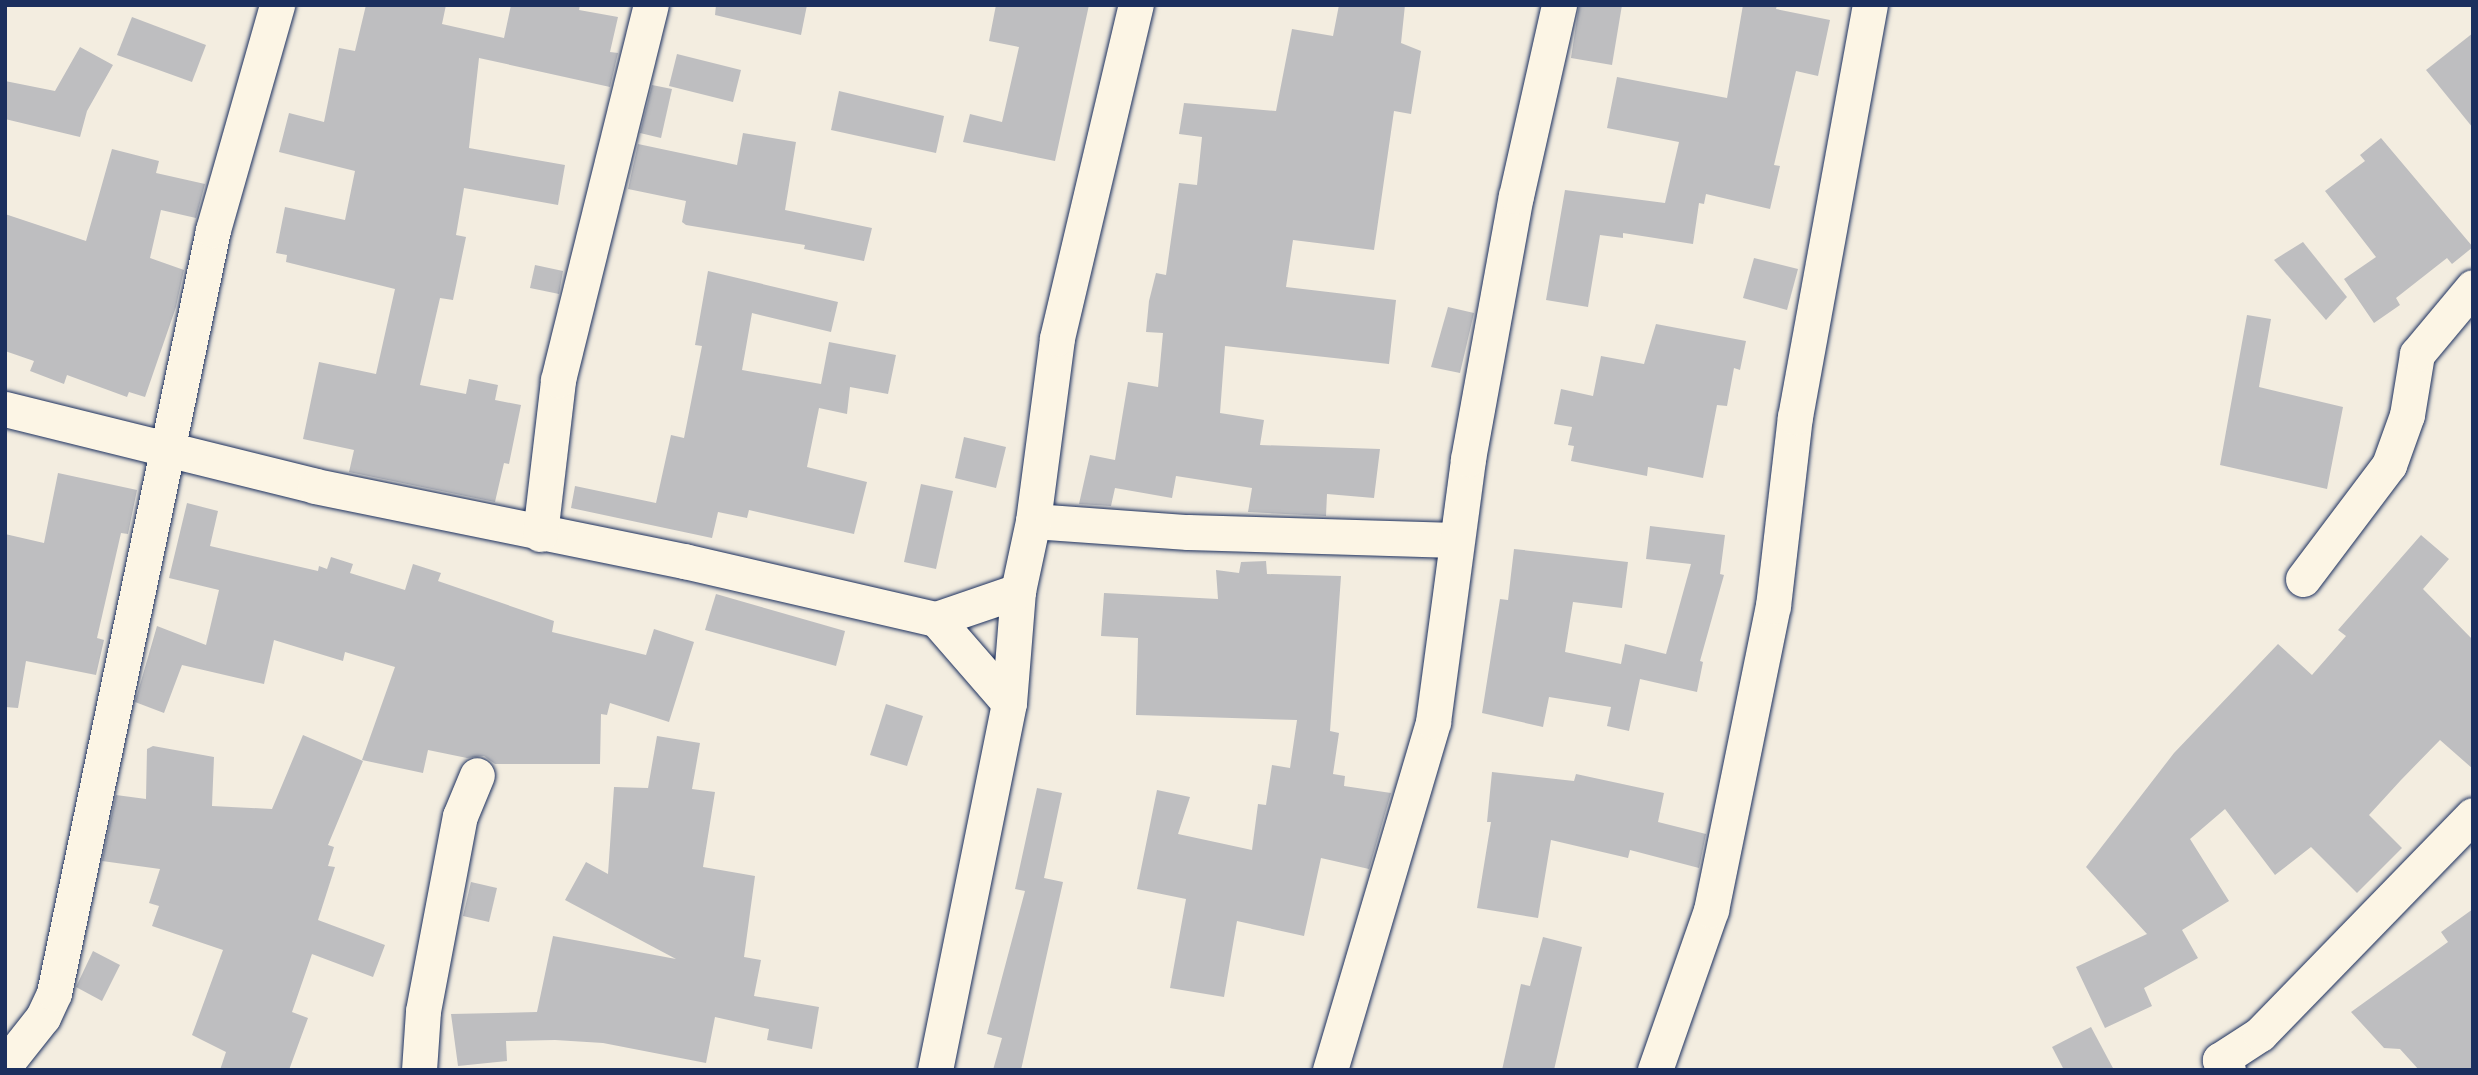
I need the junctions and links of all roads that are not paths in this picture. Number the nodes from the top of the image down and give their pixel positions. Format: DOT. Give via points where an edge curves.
graph roads {
  1 [pos="276,5"];
  2 [pos="650,5"];
  3 [pos="1136,5"];
  4 [pos="1559,5"];
  5 [pos="1870,5"];
  6 [pos="2473,287"];
  7 [pos="5,409"];
  8 [pos="170,451"];
  9 [pos="1033,521"];
  10 [pos="540,534"];
  11 [pos="1456,540"];
  12 [pos="2302,579"];
  13 [pos="1018,591"];
  14 [pos="936,619"];
  15 [pos="1009,703"];
  16 [pos="477,775"];
  17 [pos="2473,815"];
  18 [pos="5,1065"];
  19 [pos="2219,1066"];
  20 [pos="419,1070"];
  21 [pos="935,1070"];
  22 [pos="1330,1070"];
  23 [pos="1655,1070"];
  1 -- 8 [label="street" via="213,230"];
  2 -- 10 [label="street" via="558,380"];
  3 -- 9 [label="street" via="1057,338"];
  4 -- 11 [label="street" via="1516,196"];
  5 -- 23 [label="street" via="1795,417 1773,606 1710,910"];
  6 -- 12 [label="street" via="2417,354 2407,415 2389,466"];
  7 -- 8 [label="street"];
  8 -- 10 [label="street"];
  8 -- 18 [label="street" via="54,993 43,1017"];
  9 -- 11 [label="street" via="1188,532"];
  9 -- 13 [label="street"];
  10 -- 14 [label="street" via="684,561"];
  11 -- 22 [label="street" via="1433,722"];
  13 -- 14 [label="street"];
  13 -- 15 [label="street"];
  14 -- 15 [label="street"];
  15 -- 21 [label="street"];
  16 -- 20 [label="street" via="460,817 423,1011"];
  17 -- 19 [label="street" via="2260,1034"];
}
